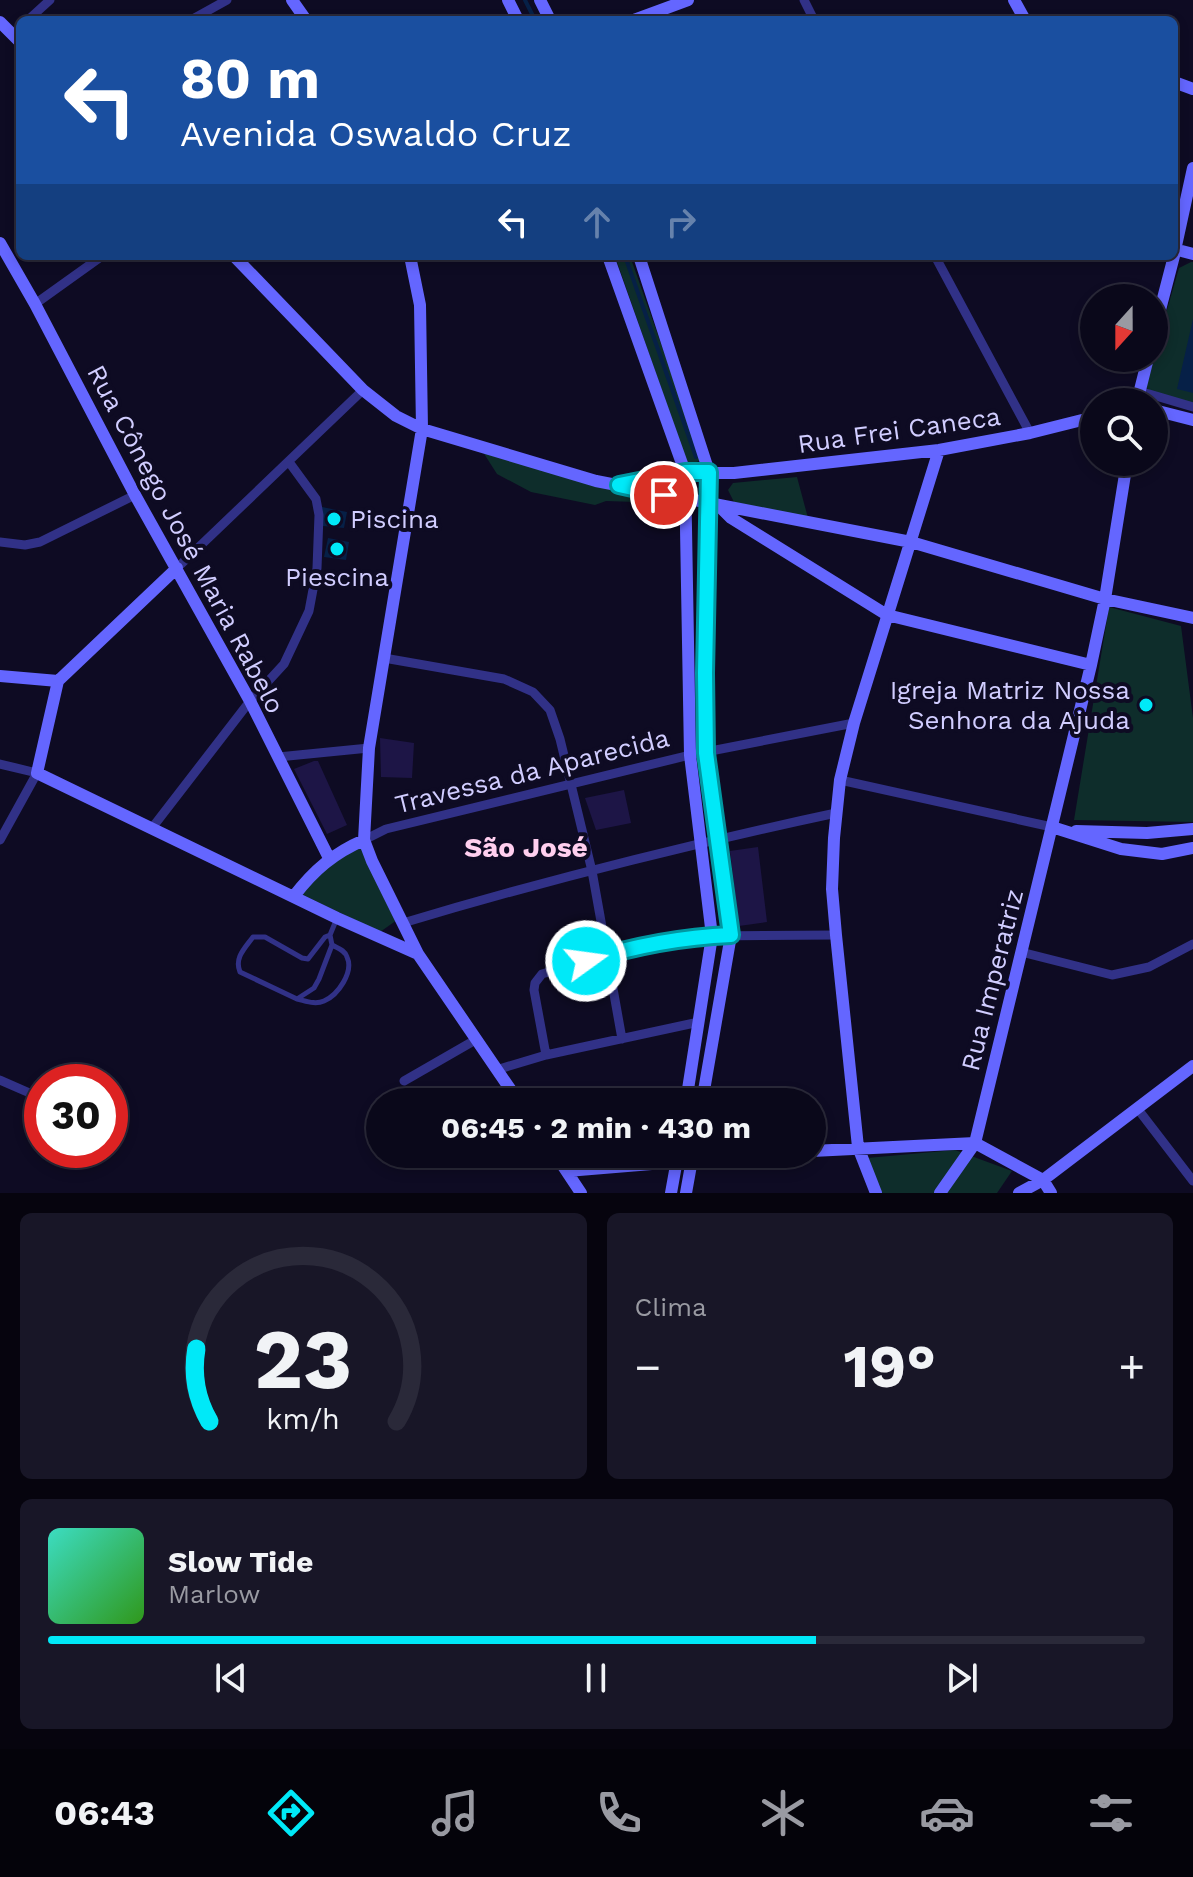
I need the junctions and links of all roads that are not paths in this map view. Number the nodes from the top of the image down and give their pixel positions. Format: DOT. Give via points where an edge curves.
graph roads {
  1 [pos="50,0"];
  2 [pos="227,0"];
  3 [pos="688,0"];
  4 [pos="32,16"];
  5 [pos="198,16"];
  6 [pos="645,16"];
  7 [pos="0,22"];
  8 [pos="16,34"];
  9 [pos="1193,168"];
  10 [pos="1178,234"];
  11 [pos="0,243"];
  12 [pos="96,260"];
  13 [pos="238,260"];
  14 [pos="411,260"];
  15 [pos="609,260"];
  16 [pos="640,260"];
  17 [pos="937,260"];
  18 [pos="1172,260"];
  19 [pos="1166,284"];
  20 [pos="35,304"];
  21 [pos="363,390"];
  22 [pos="1168,402"];
  23 [pos="1193,407"];
  24 [pos="1168,414"];
  25 [pos="1080,420"];
  26 [pos="1193,420"];
  27 [pos="422,429"];
  28 [pos="1030,433"];
  29 [pos="939,450"];
  30 [pos="289,462"];
  31 [pos="685,472"];
  32 [pos="709,472"];
  33 [pos="1125,476"];
  34 [pos="619,485"];
  35 [pos="135,495"];
  36 [pos="686,499"];
  37 [pos="711,502"];
  38 [pos="732,512"];
  39 [pos="0,542"];
  40 [pos="911,542"];
  41 [pos="177,568"];
  42 [pos="1105,599"];
  43 [pos="887,615"];
  44 [pos="1193,618"];
  45 [pos="384,658"];
  46 [pos="1091,665"];
  47 [pos="0,676"];
  48 [pos="58,681"];
  49 [pos="250,701"];
  50 [pos="854,723"];
  51 [pos="369,748"];
  52 [pos="706,753"];
  53 [pos="690,755"];
  54 [pos="278,757"];
  55 [pos="0,764"];
  56 [pos="37,773"];
  57 [pos="840,780"];
  58 [pos="570,786"];
  59 [pos="836,813"];
  60 [pos="1052,827"];
  61 [pos="152,828"];
  62 [pos="1193,829"];
  63 [pos="1068,831"];
  64 [pos="718,839"];
  65 [pos="0,840"];
  66 [pos="364,840"];
  67 [pos="701,842"];
  68 [pos="1193,848"];
  69 [pos="329,858"];
  70 [pos="592,871"];
  71 [pos="294,896"];
  72 [pos="337,918"];
  73 [pos="403,923"];
  74 [pos="330,935"];
  75 [pos="731,935"];
  76 [pos="836,935"];
  77 [pos="380,936"];
  78 [pos="712,936"];
  79 [pos="1193,944"];
  80 [pos="332,945"];
  81 [pos="1021,952"];
  82 [pos="418,954"];
  83 [pos="608,954"];
  84 [pos="297,999"];
  85 [pos="699,1022"];
  86 [pos="477,1039"];
  87 [pos="622,1039"];
  88 [pos="546,1055"];
  89 [pos="1193,1066"];
  90 [pos="496,1070"];
  91 [pos="0,1080"];
  92 [pos="404,1081"];
  93 [pos="509,1088"];
  94 [pos="688,1088"];
  95 [pos="704,1088"];
  96 [pos="24,1091"];
  97 [pos="1137,1108"];
  98 [pos="975,1143"];
  99 [pos="858,1147"];
  100 [pos="826,1150"];
  101 [pos="565,1168"];
  102 [pos="591,1168"];
  103 [pos="675,1168"];
  104 [pos="690,1168"];
  105 [pos="567,1171"];
  106 [pos="1043,1180"];
  107 [pos="1193,1181"];
  108 [pos="581,1193"];
  109 [pos="671,1193"];
  110 [pos="686,1193"];
  111 [pos="876,1193"];
  112 [pos="940,1193"];
  113 [pos="1019,1193"];
  114 [pos="1051,1193"];
  1 -- 4 [label="street"];
  2 -- 5 [label="street"];
  3 -- 6 [label="street"];
  7 -- 8 [label="street"];
  9 -- 10 [label="street"];
  11 -- 20 [label="street, Rua Cônego José Maria Rabelo"];
  12 -- 20 [label="street"];
  13 -- 21 [label="street"];
  14 -- 27 [label="street" via="420,305"];
  15 -- 31 [label="street"];
  16 -- 32 [label="street"];
  17 -- 28 [label="street"];
  18 -- 19 [label="street"];
  20 -- 35 [label="street, Rua Cônego José Maria Rabelo"];
  21 -- 27 [label="street"];
  21 -- 30 [label="street"];
  22 -- 23 [label="street"];
  24 -- 26 [label="street"];
  25 -- 28 [label="street, Rua Frei Caneca"];
  27 -- 34 [label="street"];
  27 -- 45 [label="street"];
  28 -- 29 [label="street, Rua Frei Caneca"];
  29 -- 32 [label="street, Rua Frei Caneca"];
  29 -- 40 [label="street"];
  30 -- 41 [label="street"];
  30 -- 49 [label="street" via="316,499 317,568 300,636 284,664"];
  31 -- 32 [label="street, Rua Frei Caneca"];
  31 -- 34 [label="street, Rua Frei Caneca"];
  31 -- 36 [label="street"];
  32 -- 37 [label="street"];
  33 -- 42 [label="street, Rua Imperatriz"];
  34 -- 36 [label="street"];
  35 -- 39 [label="street" via="40,542"];
  35 -- 41 [label="street, Rua Cônego José Maria Rabelo"];
  36 -- 37 [label="street"];
  36 -- 53 [label="street"];
  37 -- 38 [label="street"];
  37 -- 52 [label="street"];
  38 -- 40 [label="street"];
  38 -- 43 [label="street"];
  40 -- 42 [label="street"];
  40 -- 43 [label="street"];
  41 -- 48 [label="street"];
  41 -- 49 [label="street, Rua Cônego José Maria Rabelo"];
  42 -- 44 [label="street"];
  42 -- 46 [label="street, Rua Imperatriz"];
  43 -- 46 [label="street"];
  43 -- 50 [label="street"];
  45 -- 51 [label="street"];
  45 -- 58 [label="street" via="504,679 543,700 560,739"];
  46 -- 60 [label="street, Rua Imperatriz"];
  47 -- 48 [label="street"];
  48 -- 56 [label="street"];
  49 -- 54 [label="street, Rua Cônego José Maria Rabelo"];
  49 -- 61 [label="street"];
  50 -- 52 [label="street, Travessa da Aparecida"];
  50 -- 57 [label="street"];
  51 -- 54 [label="street"];
  51 -- 66 [label="street"];
  52 -- 53 [label="street, Travessa da Aparecida"];
  52 -- 64 [label="street"];
  53 -- 58 [label="street, Travessa da Aparecida"];
  53 -- 67 [label="street"];
  54 -- 69 [label="street, Rua Cônego José Maria Rabelo"];
  55 -- 56 [label="street"];
  56 -- 61 [label="street"];
  56 -- 65 [label="street"];
  57 -- 59 [label="street"];
  57 -- 60 [label="street"];
  58 -- 66 [label="street, Travessa da Aparecida" via="386,829"];
  58 -- 70 [label="street"];
  59 -- 64 [label="street"];
  59 -- 76 [label="street"];
  60 -- 63 [label="street"];
  60 -- 81 [label="street, Rua Imperatriz"];
  61 -- 71 [label="street"];
  62 -- 63 [label="street"];
  63 -- 68 [label="street" via="1109,847 1153,854"];
  64 -- 67 [label="street"];
  64 -- 75 [label="street"];
  66 -- 69 [label="street"];
  66 -- 73 [label="street"];
  67 -- 70 [label="street"];
  67 -- 78 [label="street"];
  69 -- 71 [label="street"];
  70 -- 73 [label="street"];
  70 -- 83 [label="street"];
  71 -- 72 [label="street"];
  72 -- 74 [label="lane"];
  72 -- 77 [label="street"];
  73 -- 77 [label="street"];
  73 -- 82 [label="street"];
  74 -- 80 [label="lane"];
  74 -- 84 [label="lane" via="308,959 259,936 238,958 240,972"];
  75 -- 76 [label="street"];
  75 -- 78 [label="street"];
  75 -- 95 [label="street"];
  76 -- 99 [label="street"];
  77 -- 82 [label="street"];
  78 -- 83 [label="street"];
  78 -- 85 [label="street"];
  79 -- 81 [label="street" via="1149,967 1112,975"];
  80 -- 84 [label="lane" via="314,988"];
  80 -- 84 [label="lane" via="349,959 339,988 324,1001"];
  81 -- 98 [label="street, Rua Imperatriz"];
  82 -- 86 [label="street"];
  83 -- 87 [label="street"];
  83 -- 88 [label="street" via="538,977 534,990"];
  85 -- 87 [label="street"];
  85 -- 94 [label="street"];
  86 -- 90 [label="street"];
  86 -- 92 [label="street"];
  87 -- 88 [label="street"];
  88 -- 90 [label="street"];
  89 -- 97 [label="street"];
  90 -- 93 [label="street"];
  91 -- 96 [label="street"];
  97 -- 106 [label="street"];
  97 -- 107 [label="street"];
  98 -- 99 [label="street"];
  98 -- 106 [label="street"];
  98 -- 112 [label="street"];
  99 -- 100 [label="street"];
  99 -- 111 [label="street"];
  101 -- 105 [label="street"];
  102 -- 105 [label="street"];
  103 -- 109 [label="street"];
  104 -- 110 [label="street"];
  105 -- 108 [label="street"];
  106 -- 113 [label="street"];
  106 -- 114 [label="street"];
}
